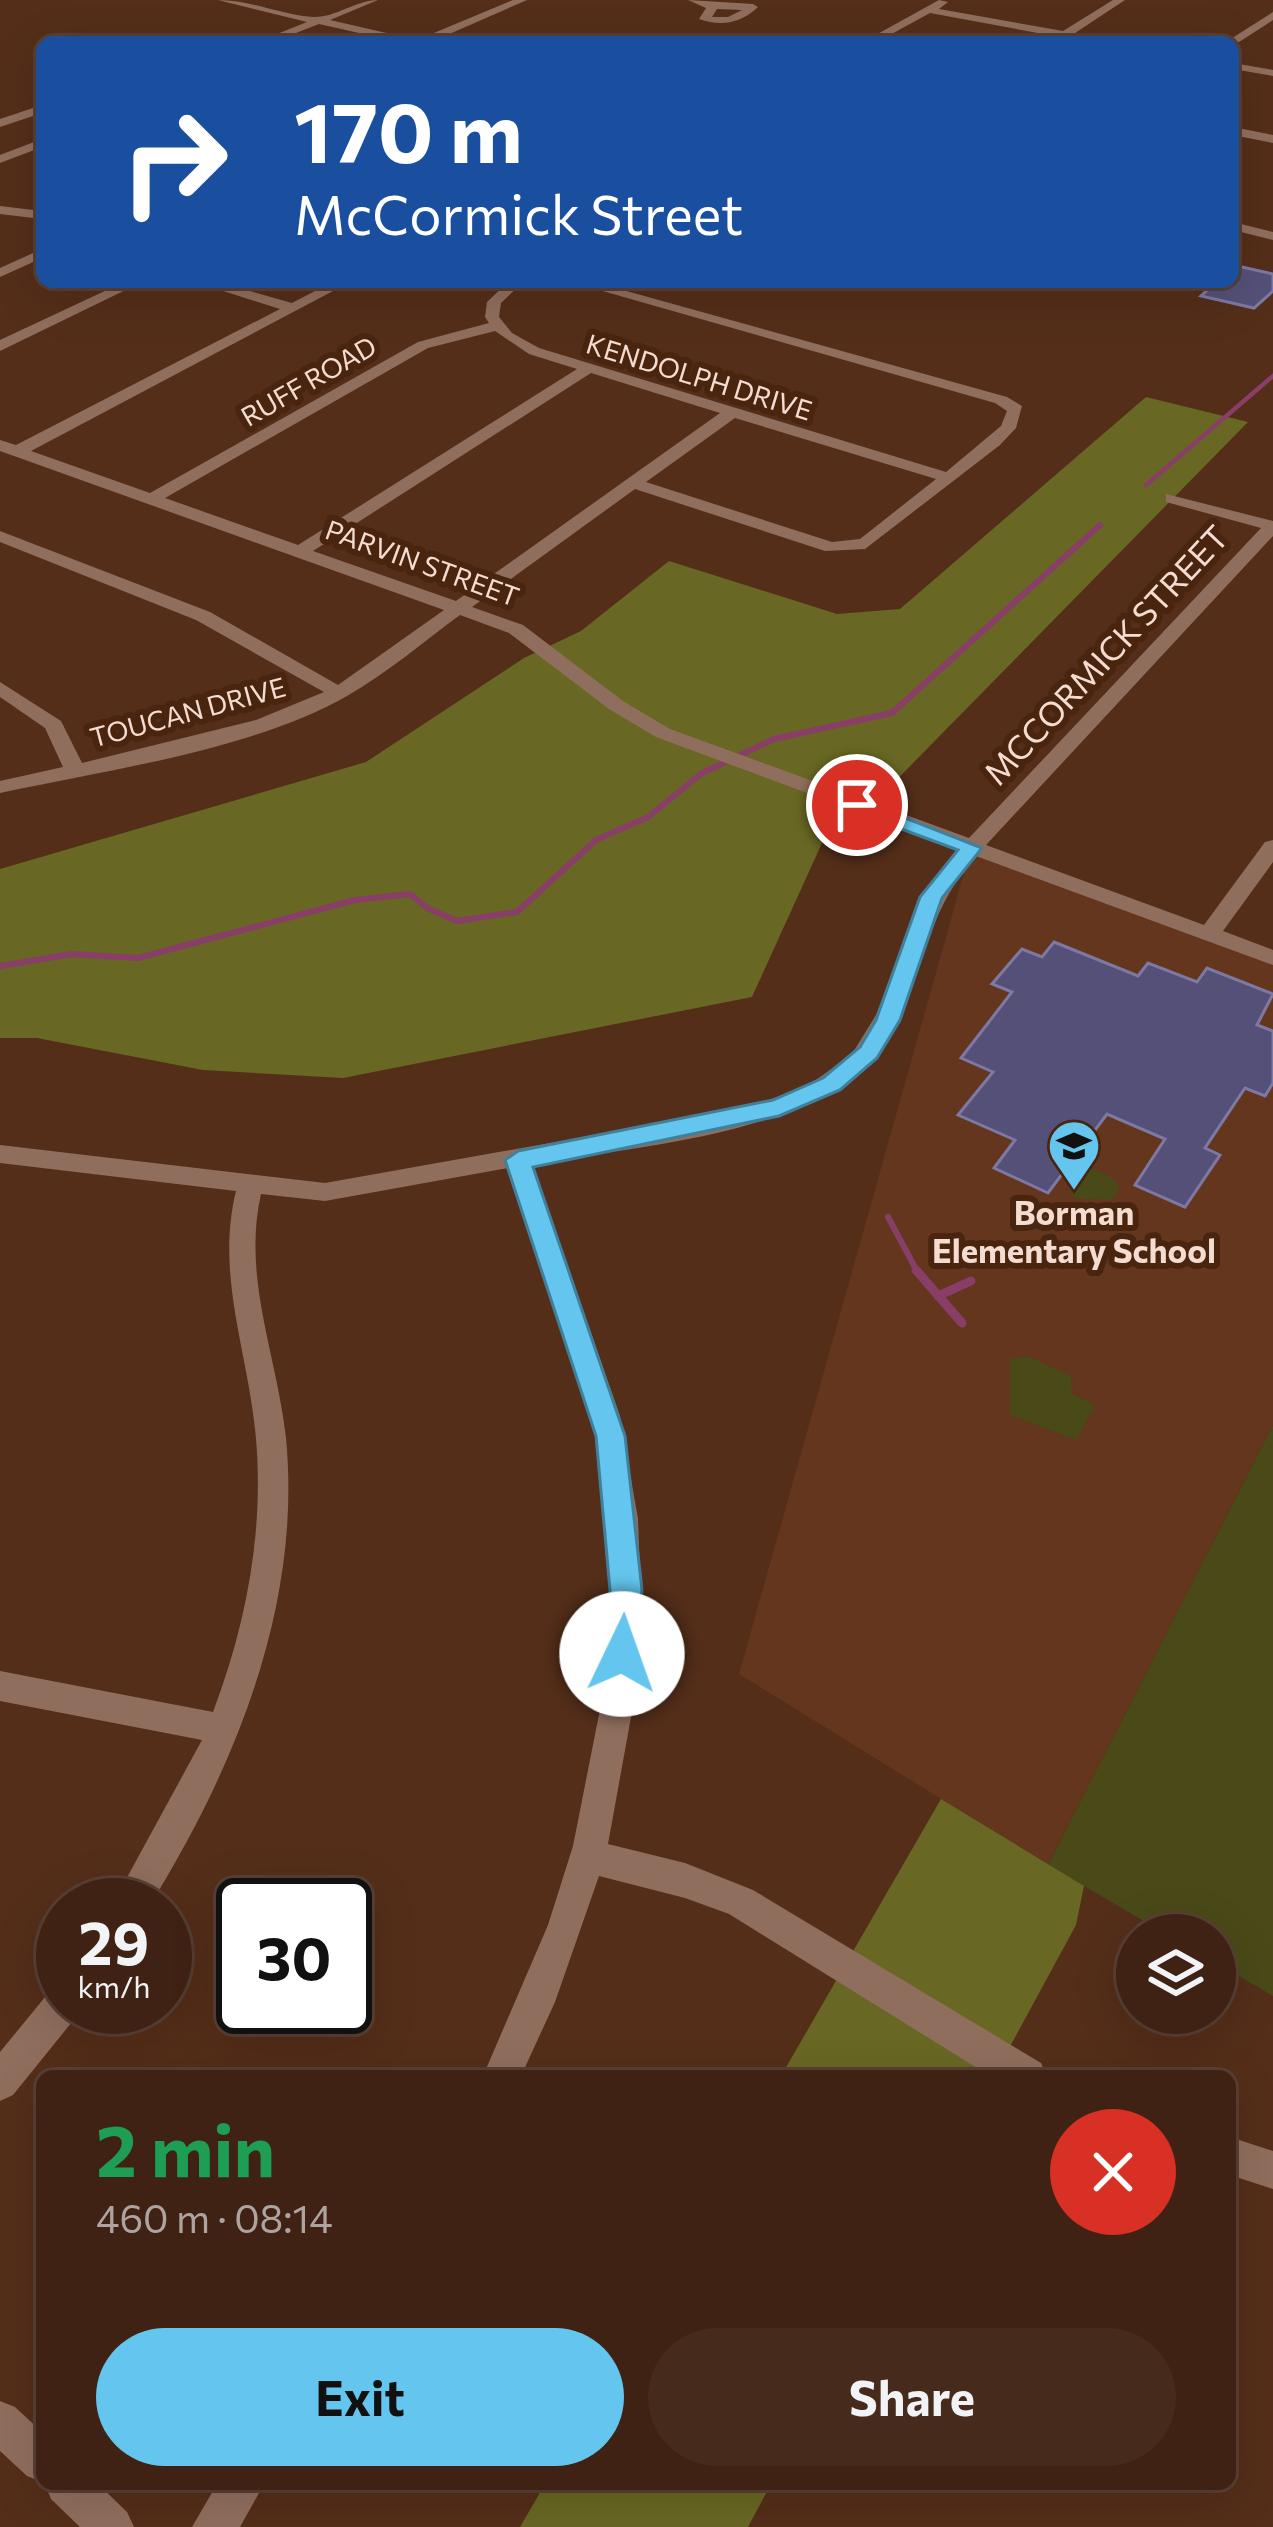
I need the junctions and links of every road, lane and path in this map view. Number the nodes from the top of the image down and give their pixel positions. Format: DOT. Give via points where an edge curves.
graph roads {
  1 [pos="223,0"];
  2 [pos="373,0"];
  3 [pos="522,0"];
  4 [pos="693,0"];
  5 [pos="946,0"];
  6 [pos="1120,0"];
  7 [pos="711,6"];
  8 [pos="929,10"];
  9 [pos="1273,15"];
  10 [pos="316,21"];
  11 [pos="1065,35"];
  12 [pos="278,36"];
  13 [pos="388,36"];
  14 [pos="432,36"];
  15 [pos="880,36"];
  16 [pos="1071,36"];
  17 [pos="1239,37"];
  18 [pos="1239,67"];
  19 [pos="1273,73"];
  20 [pos="36,111"];
  21 [pos="0,123"];
  22 [pos="1239,131"];
  23 [pos="36,136"];
  24 [pos="1273,139"];
  25 [pos="36,141"];
  26 [pos="0,160"];
  27 [pos="0,210"];
  28 [pos="36,214"];
  29 [pos="1239,228"];
  30 [pos="1273,236"];
  31 [pos="36,256"];
  32 [pos="0,273"];
  33 [pos="122,288"];
  34 [pos="223,288"];
  35 [pos="332,288"];
  36 [pos="510,288"];
  37 [pos="599,288"];
  38 [pos="293,308"];
  39 [pos="496,326"];
  40 [pos="0,346"];
  41 [pos="587,369"];
  42 [pos="731,412"];
  43 [pos="9,448"];
  44 [pos="949,478"];
  45 [pos="633,483"];
  46 [pos="153,498"];
  47 [pos="1172,498"];
  48 [pos="1273,526"];
  49 [pos="0,536"];
  50 [pos="301,551"];
  51 [pos="459,607"];
  52 [pos="0,688"];
  53 [pos="340,693"];
  54 [pos="75,771"];
  55 [pos="0,787"];
  56 [pos="971,848"];
  57 [pos="1273,848"];
  58 [pos="1209,934"];
  59 [pos="1273,958"];
  60 [pos="0,1154"];
  61 [pos="518,1160"];
  62 [pos="250,1186"];
  63 [pos="0,1685"];
  64 [pos="221,1729"];
  65 [pos="589,1857"];
  66 [pos="148,1878"];
  67 [pos="38,2034"];
  68 [pos="504,2070"];
  69 [pos="1016,2070"];
  70 [pos="0,2082"];
  71 [pos="1236,2158"];
  72 [pos="1273,2170"];
  73 [pos="0,2422"];
  74 [pos="36,2455"];
  75 [pos="72,2490"];
  76 [pos="239,2490"];
  77 [pos="112,2527"];
  78 [pos="214,2527"];
  1 -- 10 [label="street"];
  2 -- 10 [label="street"];
  3 -- 14 [label="street"];
  4 -- 7 [label="street"];
  5 -- 8 [label="street"];
  6 -- 11 [label="street"];
  8 -- 11 [label="street"];
  8 -- 15 [label="street"];
  9 -- 17 [label="street"];
  10 -- 12 [label="street"];
  10 -- 13 [label="street"];
  11 -- 16 [label="street"];
  18 -- 19 [label="street"];
  20 -- 21 [label="street"];
  21 -- 23 [label="street"];
  22 -- 24 [label="street"];
  25 -- 26 [label="street"];
  27 -- 28 [label="street"];
  29 -- 30 [label="street"];
  31 -- 32 [label="street"];
  33 -- 40 [label="street"];
  34 -- 38 [label="street"];
  35 -- 38 [label="street"];
  36 -- 39 [label="street" via="494,302"];
  37 -- 44 [label="street" via="1014,406 1003,435"];
  38 -- 43 [label="street"];
  39 -- 41 [label="street, KENDOLPH DRIVE" via="533,351"];
  39 -- 46 [label="street, RUFF ROAD" via="409,352"];
  41 -- 42 [label="street, KENDOLPH DRIVE"];
  41 -- 50 [label="street"];
  42 -- 44 [label="street, KENDOLPH DRIVE"];
  42 -- 45 [label="street, TOUCAN DRIVE"];
  43 -- 46 [label="street, PARVIN STREET"];
  44 -- 45 [label="street" via="850,549"];
  45 -- 51 [label="street, TOUCAN DRIVE"];
  46 -- 50 [label="street, PARVIN STREET"];
  47 -- 48 [label="street"];
  48 -- 56 [label="street, MCCORMICK STREET"];
  49 -- 53 [label="street" via="203,616"];
  50 -- 51 [label="street, PARVIN STREET"];
  51 -- 53 [label="street, TOUCAN DRIVE"];
  51 -- 56 [label="street, PARVIN STREET" via="516,629 663,733"];
  52 -- 54 [label="street" via="54,724"];
  53 -- 54 [label="street, TOUCAN DRIVE" via="244,729"];
  54 -- 55 [label="street, TOUCAN DRIVE"];
  56 -- 58 [label="street, PARVIN STREET"];
  56 -- 61 [label="street, MCCORMICK STREET" via="931,897 880,1038 832,1084 749,1116"];
  57 -- 58 [label="street"];
  58 -- 59 [label="street, PARVIN STREET"];
  60 -- 62 [label="street, MCCORMICK STREET"];
  61 -- 62 [label="street, MCCORMICK STREET" via="353,1189"];
  61 -- 65 [label="street" via="610,1436 619,1505 626,1590 620,1686"];
  62 -- 64 [label="street" via="239,1250 275,1495 260,1606"];
  63 -- 64 [label="street"];
  64 -- 66 [label="street"];
  65 -- 68 [label="street"];
  65 -- 69 [label="street" via="736,1900"];
  67 -- 70 [label="street"];
  71 -- 72 [label="street"];
  73 -- 74 [label="street"];
  75 -- 77 [label="street"];
  76 -- 78 [label="street"];
}
